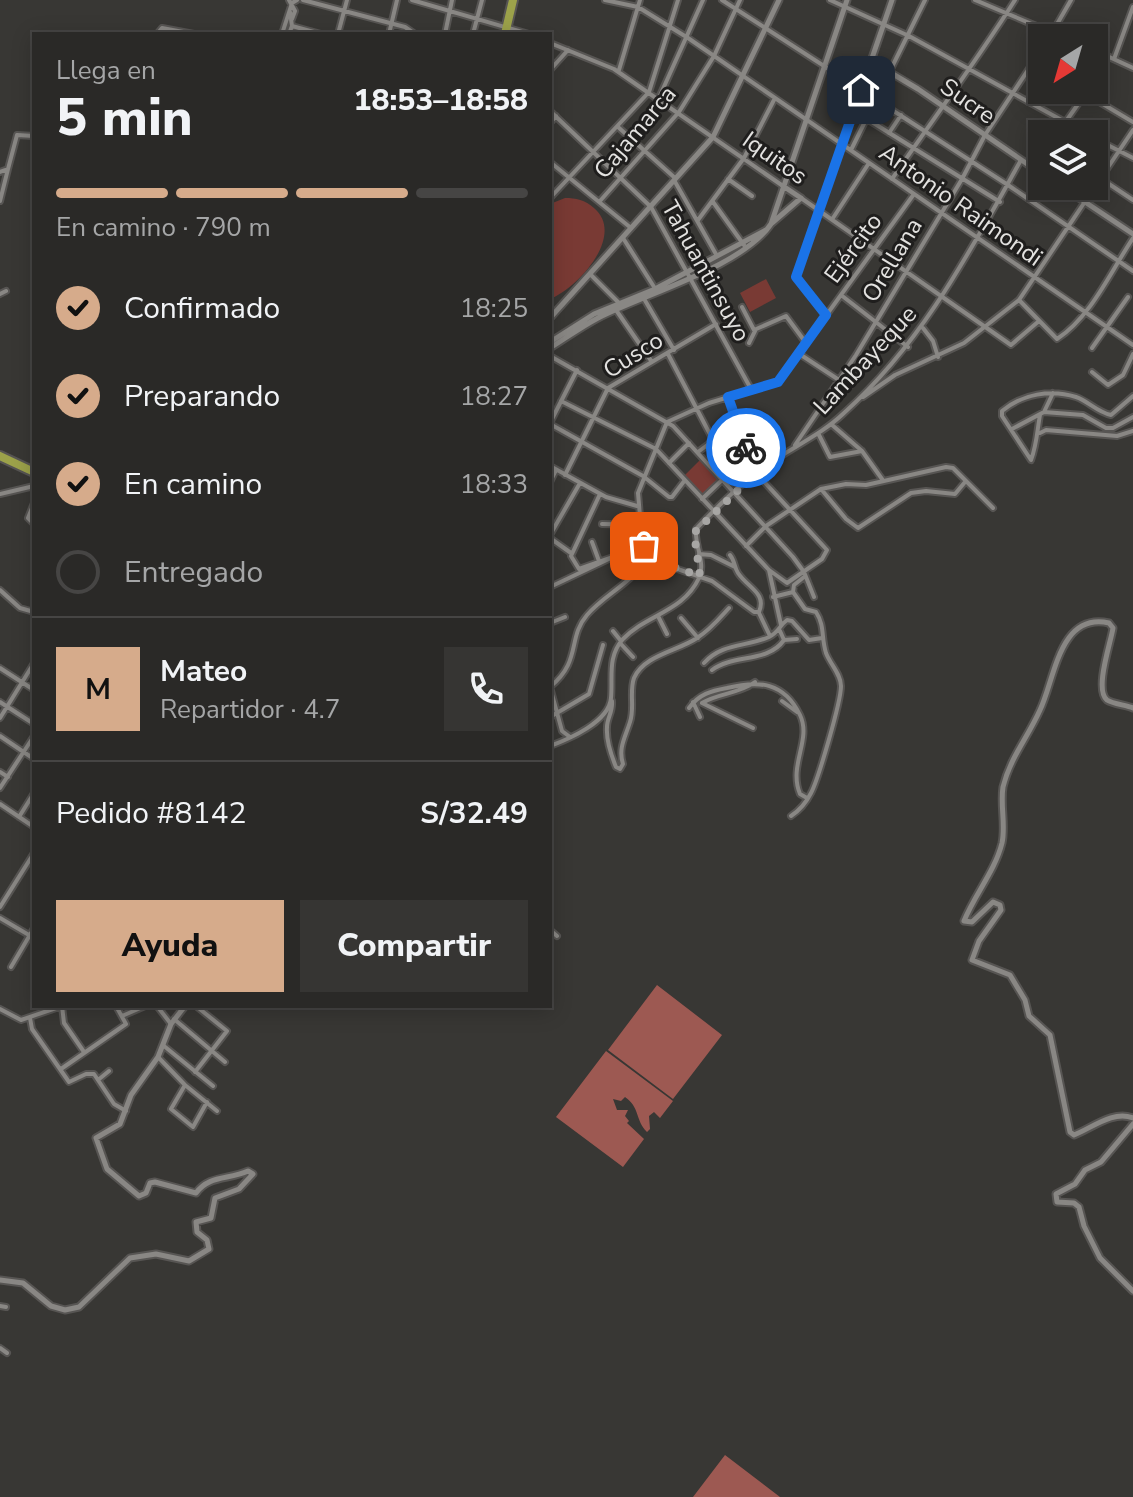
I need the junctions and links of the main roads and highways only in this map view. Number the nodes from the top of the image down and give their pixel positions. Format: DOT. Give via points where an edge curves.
graph roads {
  1 [pos="515,0"];
  2 [pos="508,30"];
  3 [pos="0,456"];
  4 [pos="32,471"];
  1 -- 2 [label="highway"];
  3 -- 4 [label="highway"];
}
